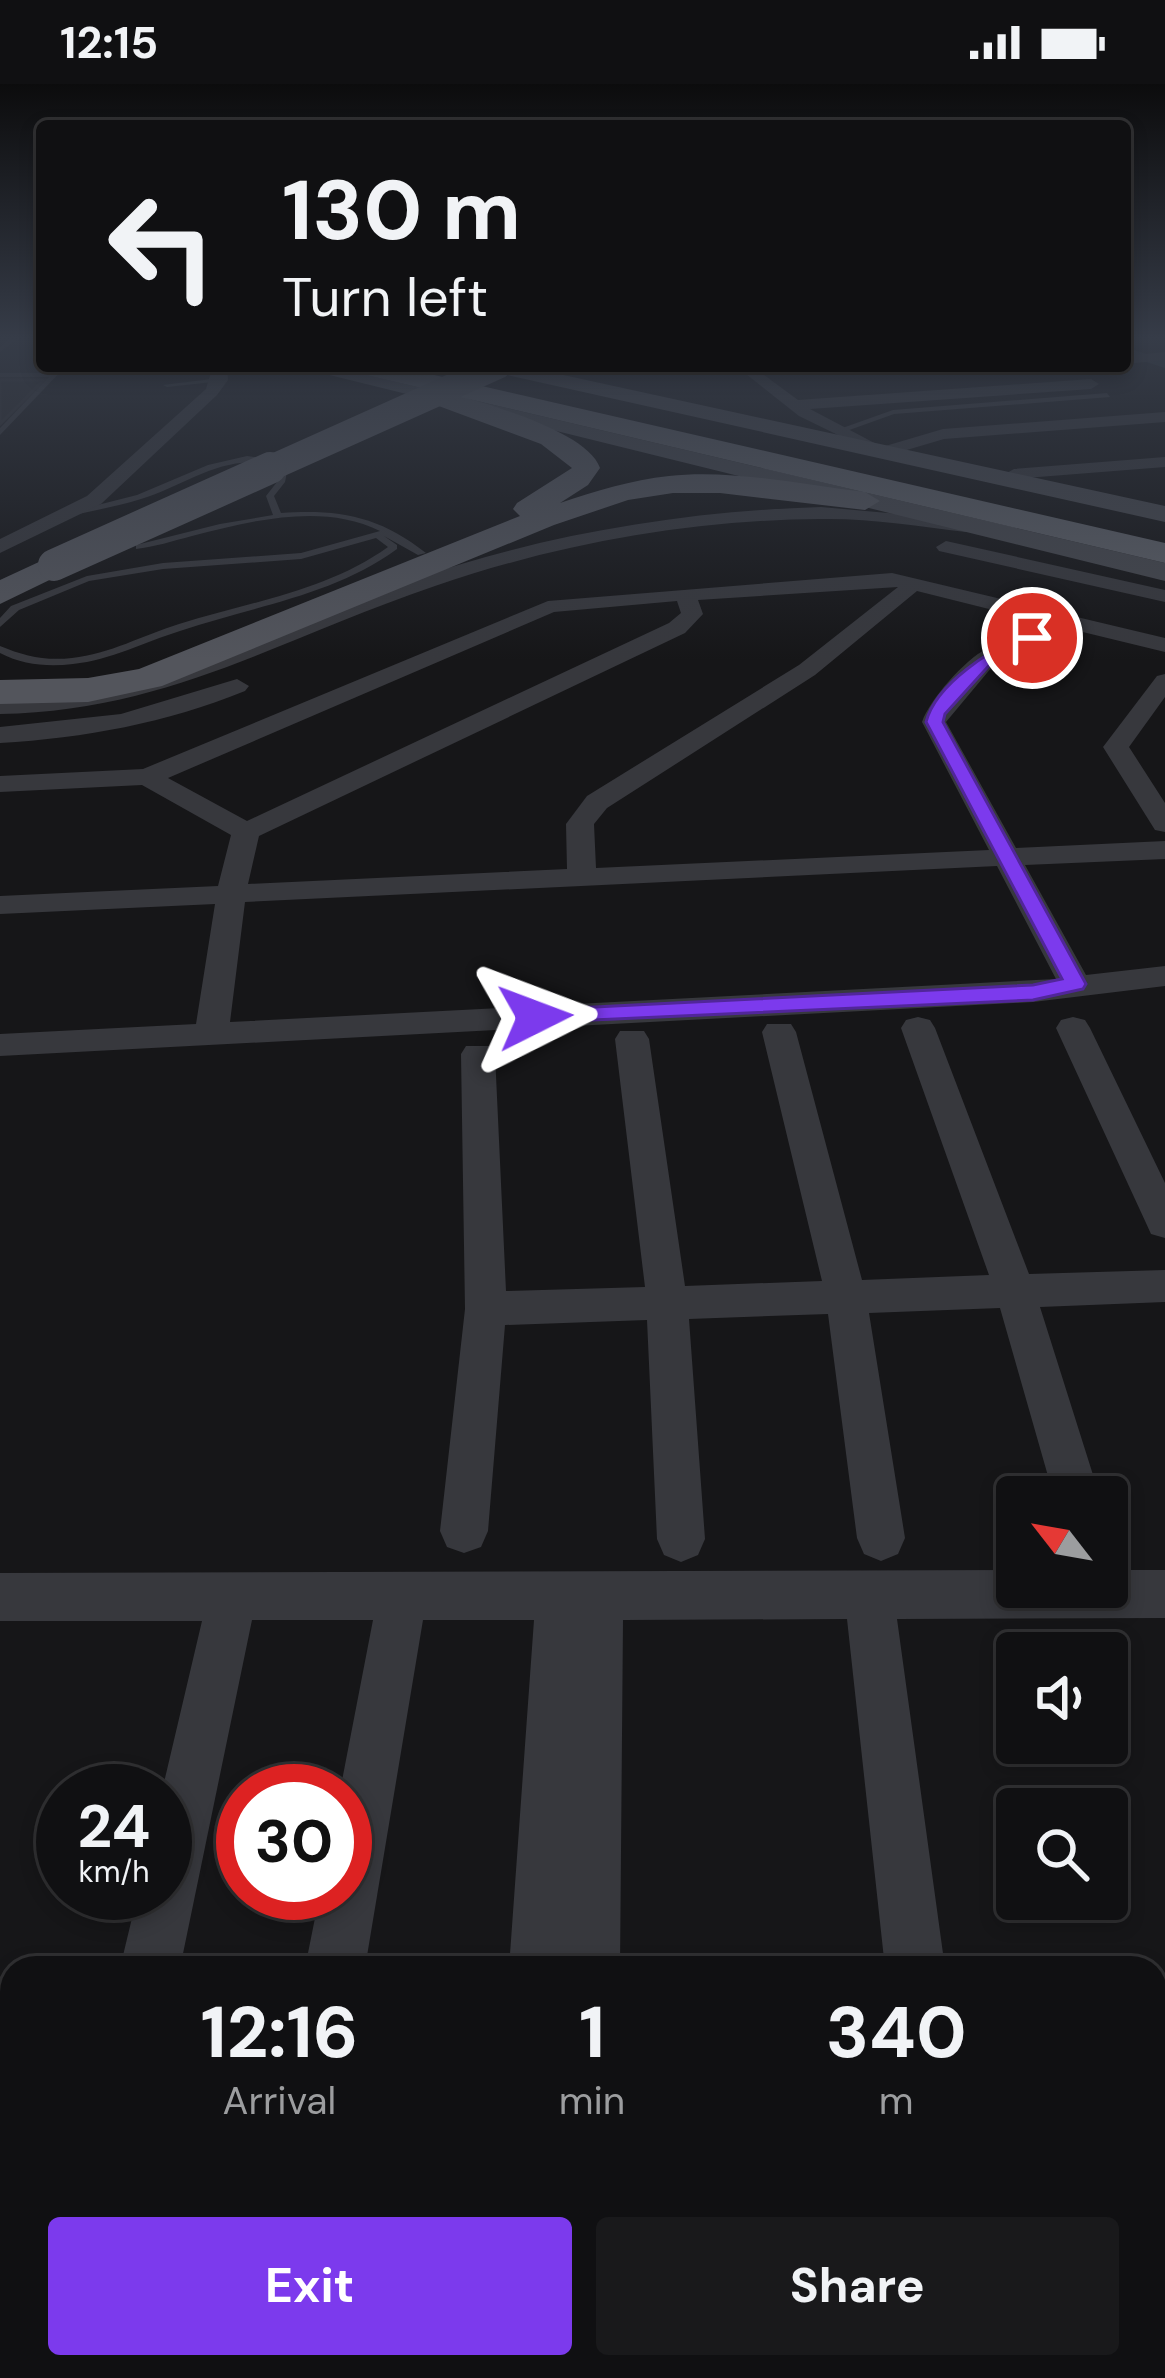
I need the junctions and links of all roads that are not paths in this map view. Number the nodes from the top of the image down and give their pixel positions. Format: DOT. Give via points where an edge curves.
graph roads {
  1 [pos="151,446"];
  2 [pos="279,446"];
  3 [pos="299,446"];
  4 [pos="567,446"];
  5 [pos="642,446"];
  6 [pos="651,446"];
  7 [pos="706,446"];
  8 [pos="783,446"];
  9 [pos="879,446"];
  10 [pos="883,446"];
  11 [pos="897,446"];
  12 [pos="985,446"];
  13 [pos="889,448"];
  14 [pos="956,448"];
  15 [pos="672,453"];
  16 [pos="1165,462"];
  17 [pos="1009,476"];
  18 [pos="865,501"];
  19 [pos="74,512"];
  20 [pos="1165,514"];
  21 [pos="278,516"];
  22 [pos="382,533"];
  23 [pos="1165,533"];
  24 [pos="956,536"];
  25 [pos="139,547"];
  26 [pos="1165,553"];
  27 [pos="20,559"];
  28 [pos="1070,563"];
  29 [pos="426,566"];
  30 [pos="1165,572"];
  31 [pos="915,583"];
  32 [pos="0,593"];
  33 [pos="686,595"];
  34 [pos="1165,596"];
  35 [pos="1026,610"];
  36 [pos="1054,617"];
  37 [pos="0,624"];
  38 [pos="1165,645"];
  39 [pos="0,649"];
  40 [pos="0,670"];
  41 [pos="1165,681"];
  42 [pos="0,692"];
  43 [pos="0,707"];
  44 [pos="0,735"];
  45 [pos="1165,772"];
  46 [pos="1131,773"];
  47 [pos="147,777"];
  48 [pos="0,784"];
  49 [pos="1165,824"];
  50 [pos="246,832"];
  51 [pos="1165,850"];
  52 [pos="1006,856"];
  53 [pos="582,878"];
  54 [pos="231,893"];
  55 [pos="0,904"];
  56 [pos="1165,976"];
  57 [pos="1075,984"];
  58 [pos="918,1028"];
  59 [pos="1073,1028"];
  60 [pos="779,1032"];
  61 [pos="211,1036"];
  62 [pos="632,1039"];
  63 [pos="0,1045"];
  64 [pos="478,1054"];
  65 [pos="1165,1223"];
  66 [pos="1165,1286"];
  67 [pos="1015,1291"];
  68 [pos="846,1297"];
  69 [pos="667,1303"];
  70 [pos="486,1309"];
  71 [pos="1071,1476"];
  72 [pos="464,1531"];
  73 [pos="881,1538"];
  74 [pos="682,1539"];
  75 [pos="869,1593"];
  76 [pos="1165,1594"];
  77 [pos="401,1595"];
  78 [pos="232,1596"];
  79 [pos="580,1596"];
  80 [pos="0,1597"];
  81 [pos="153,1956"];
  82 [pos="337,1956"];
  83 [pos="540,1956"];
  84 [pos="590,1956"];
  85 [pos="914,1956"];
  1 -- 19 [label="street"];
  2 -- 27 [label="main road"];
  3 -- 27 [label="main road, bridge"];
  4 -- 29 [label="main road" via="583,458 578,479"];
  5 -- 15 [label="main road"];
  6 -- 15 [label="highway"];
  7 -- 26 [label="highway"];
  8 -- 23 [label="highway"];
  9 -- 13 [label="main road"];
  10 -- 13 [label="street"];
  11 -- 13 [label="street"];
  12 -- 14 [label="street"];
  13 -- 14 [label="street"];
  13 -- 17 [label="main road"];
  14 -- 17 [label="street" via="1007,465"];
  15 -- 18 [label="main road"];
  16 -- 17 [label="street"];
  17 -- 20 [label="main road"];
  18 -- 24 [label="main road"];
  18 -- 42 [label="main road" via="720,484 623,492 149,678 88,690"];
  19 -- 21 [label="lane" via="247,457 284,467 270,496"];
  19 -- 27 [label="street"];
  21 -- 22 [label="lane" via="348,516"];
  21 -- 25 [label="lane"];
  22 -- 29 [label="lane"];
  22 -- 37 [label="lane" via="301,556 105,574 15,608"];
  22 -- 39 [label="lane" via="394,547 355,568 101,656 49,662"];
  24 -- 28 [label="main road"];
  24 -- 29 [label="street" via="915,521 823,513"];
  27 -- 32 [label="main road"];
  28 -- 30 [label="main road"];
  28 -- 34 [label="street"];
  28 -- 35 [label="street"];
  29 -- 40 [label="main road" via="152,662 60,677"];
  29 -- 43 [label="street" via="194,675 88,705"];
  29 -- 44 [label="street" via="457,594 173,711 103,727"];
  31 -- 33 [label="street"];
  31 -- 35 [label="street"];
  31 -- 53 [label="street" via="806,670 587,812 580,824"];
  33 -- 47 [label="street" via="548,607"];
  33 -- 50 [label="street" via="692,614 677,628"];
  35 -- 36 [label="street"];
  36 -- 38 [label="street"];
  36 -- 52 [label="street" via="1032,638 989,656 934,722"];
  41 -- 46 [label="street" via="1116,746"];
  45 -- 46 [label="street"];
  46 -- 49 [label="street"];
  47 -- 48 [label="street"];
  47 -- 50 [label="street"];
  50 -- 54 [label="street"];
  51 -- 52 [label="street"];
  52 -- 53 [label="street"];
  52 -- 57 [label="street"];
  53 -- 54 [label="street"];
  54 -- 55 [label="street"];
  54 -- 61 [label="street"];
  56 -- 57 [label="street"];
  57 -- 61 [label="street"];
  58 -- 67 [label="street"];
  59 -- 65 [label="street"];
  60 -- 68 [label="street"];
  61 -- 63 [label="street"];
  62 -- 69 [label="street"];
  64 -- 70 [label="street"];
  66 -- 67 [label="street"];
  67 -- 68 [label="street"];
  67 -- 71 [label="street"];
  68 -- 69 [label="street"];
  68 -- 73 [label="street"];
  69 -- 70 [label="street"];
  69 -- 74 [label="street"];
  70 -- 72 [label="street"];
  75 -- 76 [label="street"];
  75 -- 79 [label="street"];
  75 -- 85 [label="street"];
  77 -- 78 [label="street"];
  77 -- 79 [label="street"];
  77 -- 82 [label="street"];
  78 -- 80 [label="street"];
  78 -- 81 [label="street"];
  79 -- 83 [label="street"];
  79 -- 84 [label="street"];
}
